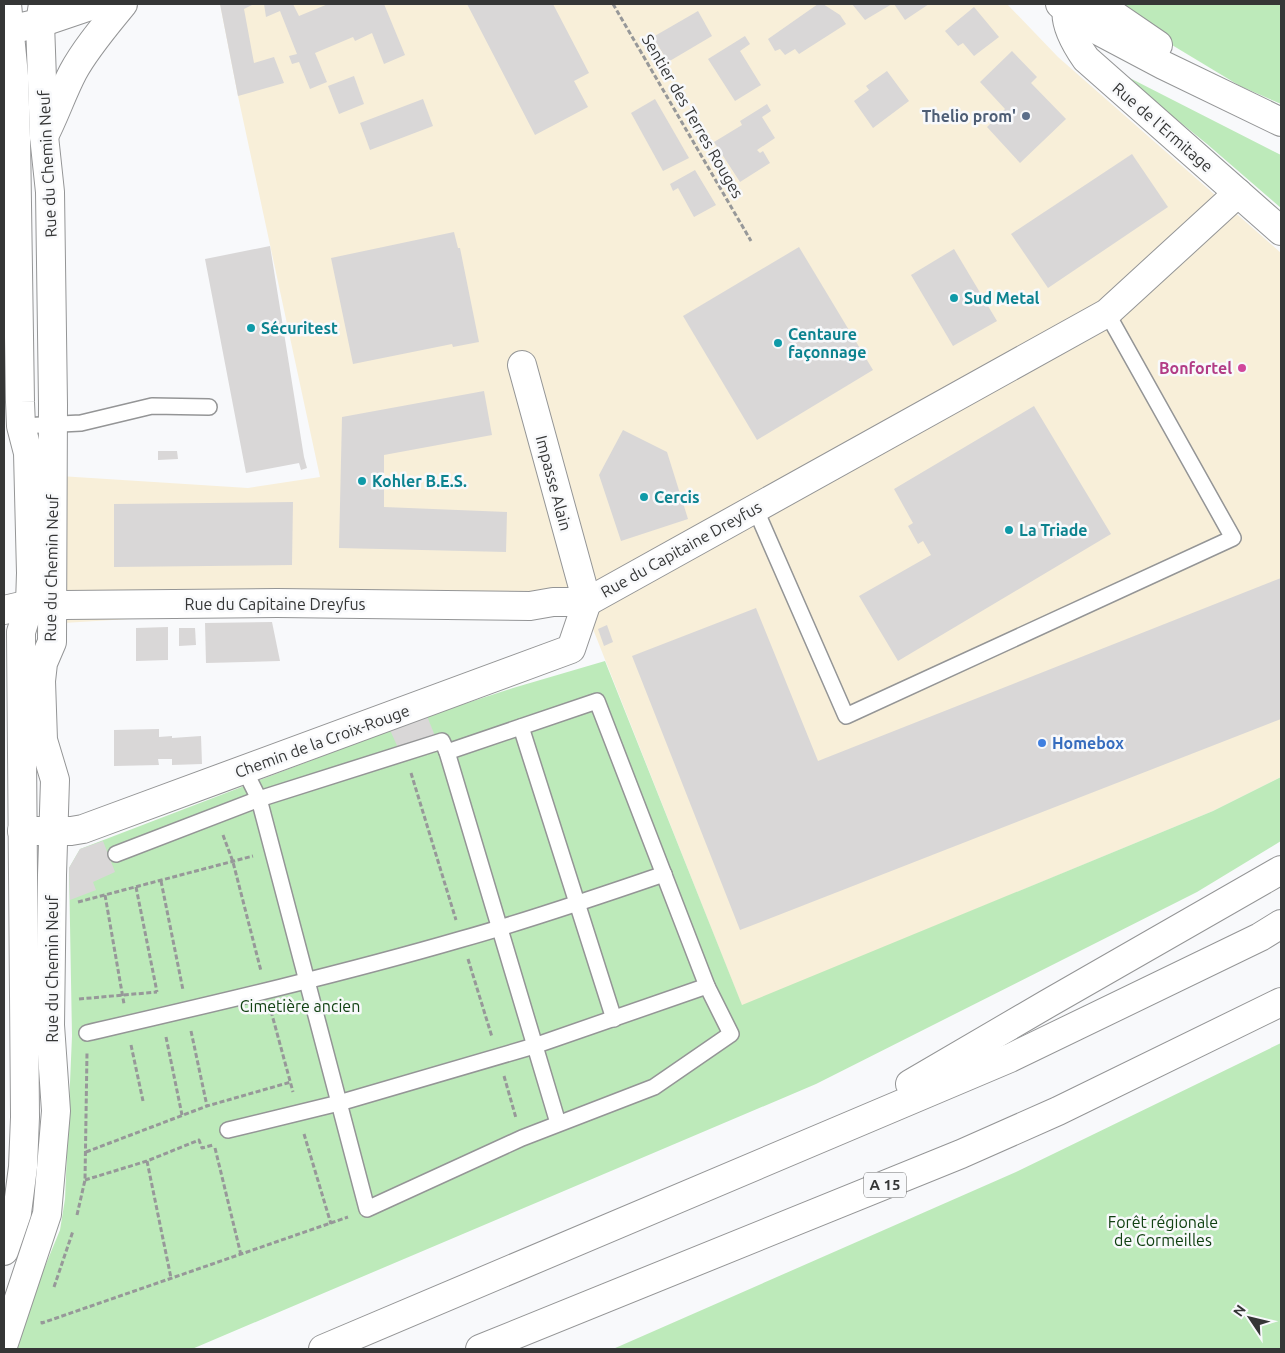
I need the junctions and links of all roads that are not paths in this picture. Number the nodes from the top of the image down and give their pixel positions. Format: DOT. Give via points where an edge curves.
graph roads {
  1 [pos="96,4"];
  2 [pos="123,4"];
  3 [pos="1098,4"];
  4 [pos="1065,5"];
  5 [pos="40,10"];
  6 [pos="7,13"];
  7 [pos="1232,98"];
  8 [pos="1281,122"];
  9 [pos="44,136"];
  10 [pos="1238,193"];
  11 [pos="1281,231"];
  12 [pos="1107,313"];
  13 [pos="522,365"];
  14 [pos="209,407"];
  15 [pos="52,424"];
  16 [pos="22,426"];
  17 [pos="755,508"];
  18 [pos="587,602"];
  19 [pos="41,604"];
  20 [pos="4,610"];
  21 [pos="521,727"];
  22 [pos="447,752"];
  23 [pos="244,769"];
  24 [pos="259,799"];
  25 [pos="22,831"];
  26 [pos="55,832"];
  27 [pos="116,854"];
  28 [pos="1281,870"];
  29 [pos="664,874"];
  30 [pos="578,904"];
  31 [pos="1281,924"];
  32 [pos="500,928"];
  33 [pos="307,980"];
  34 [pos="707,986"];
  35 [pos="1281,1002"];
  36 [pos="614,1019"];
  37 [pos="87,1033"];
  38 [pos="534,1046"];
  39 [pos="339,1103"];
  40 [pos="558,1123"];
  41 [pos="228,1130"];
  42 [pos="815,1140"];
  43 [pos="4,1251"];
  44 [pos="4,1343"];
  45 [pos="323,1349"];
  46 [pos="480,1349"];
  1 -- 5 [label="main road"];
  2 -- 9 [label="main road" via="74,71"];
  3 -- 7 [label="main road, Rue de l'Ermitage"];
  4 -- 7 [label="main road, Rue de l'Ermitage" via="1095,29"];
  4 -- 10 [label="main road, Rue de l'Ermitage" via="1076,45 1086,59"];
  5 -- 6 [label="main road"];
  5 -- 9 [label="main road, Rue du Chemin Neuf"];
  6 -- 16 [label="main road, Rue du Chemin Neuf" via="14,76"];
  7 -- 8 [label="main road, Rue de l'Ermitage"];
  9 -- 15 [label="main road, Rue du Chemin Neuf" via="50,192"];
  10 -- 11 [label="main road, Rue de l'Ermitage"];
  10 -- 12 [label="main road, Rue du Capitaine Dreyfus"];
  12 -- 17 [label="main road, Rue du Capitaine Dreyfus"];
  12 -- 17 [label="lane" via="1233,538 846,716"];
  13 -- 18 [label="main road, Impasse Alain"];
  14 -- 15 [label="lane" via="152,406 81,423"];
  15 -- 16 [label="lane"];
  15 -- 19 [label="main road, Rue du Chemin Neuf"];
  16 -- 19 [label="main road, Rue du Chemin Neuf" via="28,453 31,573"];
  17 -- 18 [label="main road, Rue du Capitaine Dreyfus"];
  18 -- 19 [label="main road, Rue du Capitaine Dreyfus" via="530,606"];
  18 -- 23 [label="main road, Chemin de la Croix-Rouge" via="571,649"];
  19 -- 20 [label="main road, Rue du Capitaine Dreyfus"];
  19 -- 25 [label="main road, Rue du Chemin Neuf" via="21,632"];
  19 -- 26 [label="main road, Rue du Chemin Neuf" via="52,642 43,663 41,681 42,740 55,780"];
  21 -- 22 [label="lane"];
  21 -- 29 [label="lane" via="597,701"];
  21 -- 30 [label="lane"];
  22 -- 24 [label="lane" via="442,741"];
  22 -- 32 [label="lane"];
  23 -- 24 [label="lane"];
  23 -- 26 [label="main road, Chemin de la Croix-Rouge" via="83,829"];
  24 -- 27 [label="lane"];
  24 -- 33 [label="lane"];
  25 -- 26 [label="main road, Chemin de la Croix-Rouge"];
  25 -- 43 [label="main road, Rue du Chemin Neuf" via="25,1117 16,1212"];
  26 -- 44 [label="main road, Rue du Chemin Neuf" via="50,1025 56,1111 47,1214"];
  28 -- 42 [label="main road"];
  29 -- 30 [label="lane"];
  29 -- 34 [label="lane"];
  30 -- 32 [label="lane"];
  30 -- 36 [label="lane"];
  31 -- 42 [label="main road" via="1010,1058"];
  32 -- 33 [label="lane"];
  32 -- 38 [label="lane"];
  33 -- 37 [label="lane"];
  33 -- 39 [label="lane"];
  34 -- 36 [label="lane"];
  34 -- 40 [label="lane" via="731,1034 654,1088"];
  35 -- 46 [label="main road, A 15" via="1058,1111 961,1154"];
  36 -- 38 [label="lane"];
  38 -- 39 [label="lane"];
  38 -- 40 [label="lane"];
  39 -- 40 [label="lane" via="367,1209"];
  39 -- 41 [label="lane"];
  42 -- 45 [label="main road"];
}
